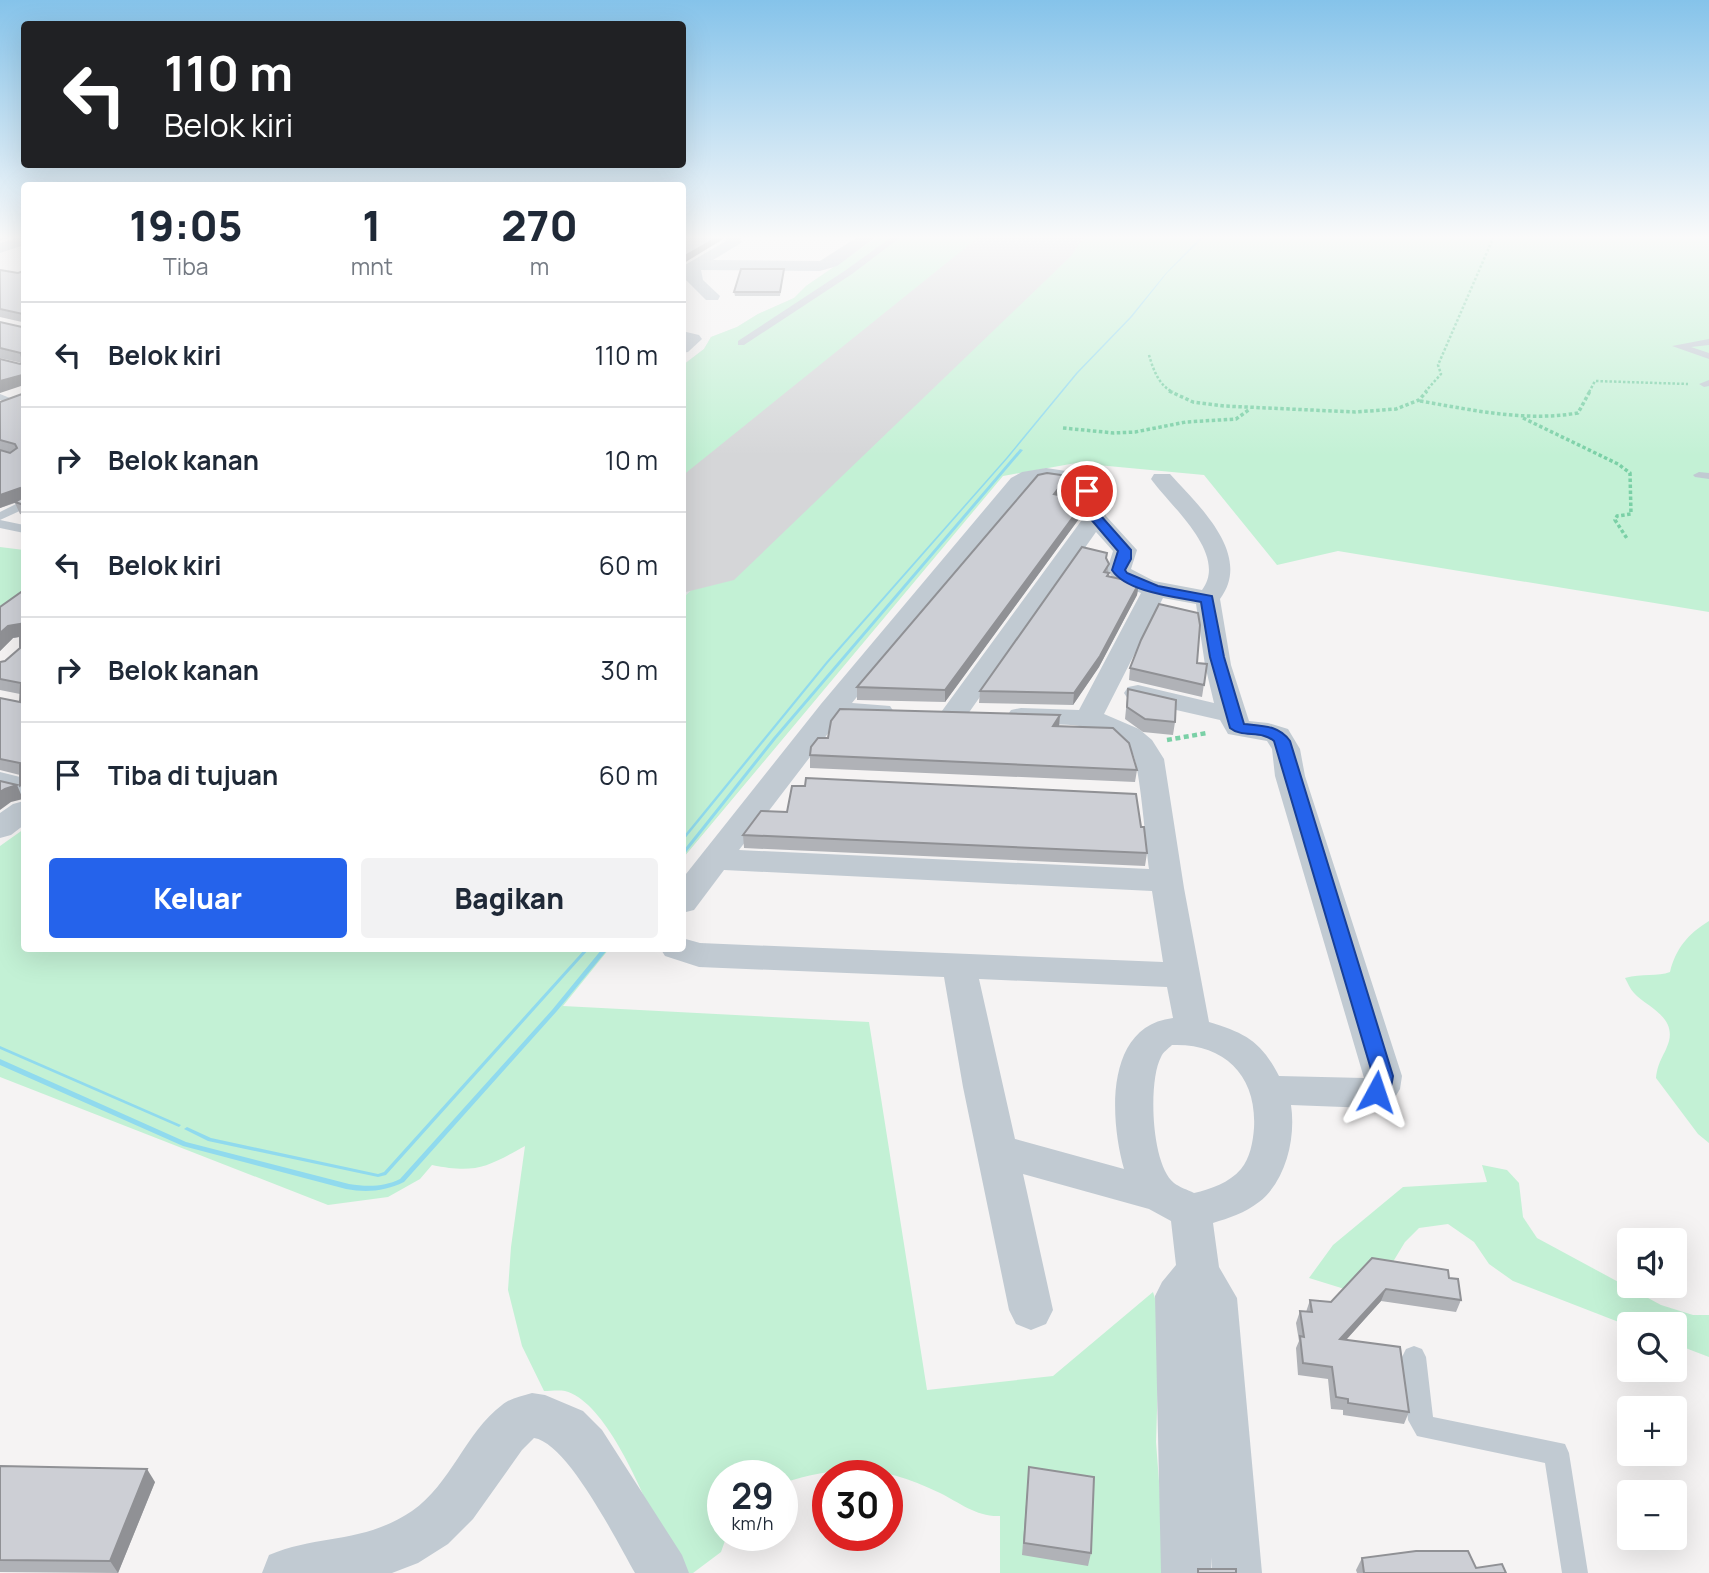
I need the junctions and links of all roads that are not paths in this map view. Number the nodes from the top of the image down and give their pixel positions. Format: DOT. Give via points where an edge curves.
graph roads {
  1 [pos="792,309"];
  2 [pos="1709,342"];
  3 [pos="741,343"];
  4 [pos="1709,356"];
  5 [pos="1162,479"];
  6 [pos="21,506"];
  7 [pos="0,517"];
  8 [pos="1095,517"];
  9 [pos="0,524"];
  10 [pos="21,528"];
  11 [pos="1155,589"];
  12 [pos="1208,599"];
  13 [pos="1107,686"];
  14 [pos="831,710"];
  15 [pos="953,714"];
  16 [pos="1089,717"];
  17 [pos="1228,720"];
  18 [pos="0,781"];
  19 [pos="21,786"];
  20 [pos="21,813"];
  21 [pos="0,828"];
  22 [pos="718,859"];
  23 [pos="1165,881"];
  24 [pos="686,897"];
  25 [pos="686,951"];
  26 [pos="959,966"];
  27 [pos="1182,975"];
  28 [pos="1193,1031"];
  29 [pos="1268,1090"];
  30 [pos="998,1151"];
  31 [pos="1175,1203"];
  32 [pos="1198,1272"];
  33 [pos="1031,1310"];
  34 [pos="1414,1357"];
  35 [pos="287,1573"];
  36 [pos="664,1573"];
  37 [pos="1186,1573"];
  38 [pos="1237,1573"];
  39 [pos="1575,1573"];
  1 -- 3 [label="lane"];
  2 -- 4 [label="lane" via="1677,346"];
  5 -- 12 [label="street" via="1205,531 1219,557 1219,583"];
  6 -- 7 [label="lane"];
  8 -- 11 [label="street" via="1125,550 1119,573"];
  8 -- 14 [label="street" via="1084,484 1077,479 1051,475 1023,479"];
  8 -- 15 [label="street"];
  9 -- 10 [label="lane"];
  11 -- 12 [label="street"];
  11 -- 13 [label="street"];
  12 -- 17 [label="street"];
  13 -- 16 [label="street"];
  13 -- 17 [label="street"];
  14 -- 15 [label="street"];
  14 -- 22 [label="street" via="793,778"];
  15 -- 16 [label="street"];
  16 -- 23 [label="street" via="1143,747 1152,767 1141,794"];
  17 -- 29 [label="street" via="1278,735 1286,749 1290,776 1383,1076 1381,1089 1369,1094"];
  18 -- 19 [label="street"];
  20 -- 21 [label="street"];
  22 -- 23 [label="street"];
  22 -- 24 [label="street"];
  23 -- 27 [label="street"];
  25 -- 26 [label="street"];
  26 -- 27 [label="street"];
  26 -- 30 [label="street"];
  27 -- 28 [label="street"];
  28 -- 29 [label="street" via="1220,1039 1245,1054"];
  28 -- 31 [label="street" via="1162,1034 1142,1052 1135,1087 1137,1142 1144,1170"];
  29 -- 31 [label="street" via="1274,1125 1271,1150 1255,1182 1225,1203"];
  30 -- 31 [label="street"];
  30 -- 33 [label="street"];
  31 -- 32 [label="street"];
  32 -- 37 [label="street" via="1177,1296"];
  32 -- 38 [label="street" via="1215,1298"];
  34 -- 39 [label="lane" via="1420,1420 1426,1427 1556,1453"];
  35 -- 36 [label="street" via="362,1560 431,1527 456,1502 505,1434 520,1419 532,1415 566,1427 585,1446"];
}
